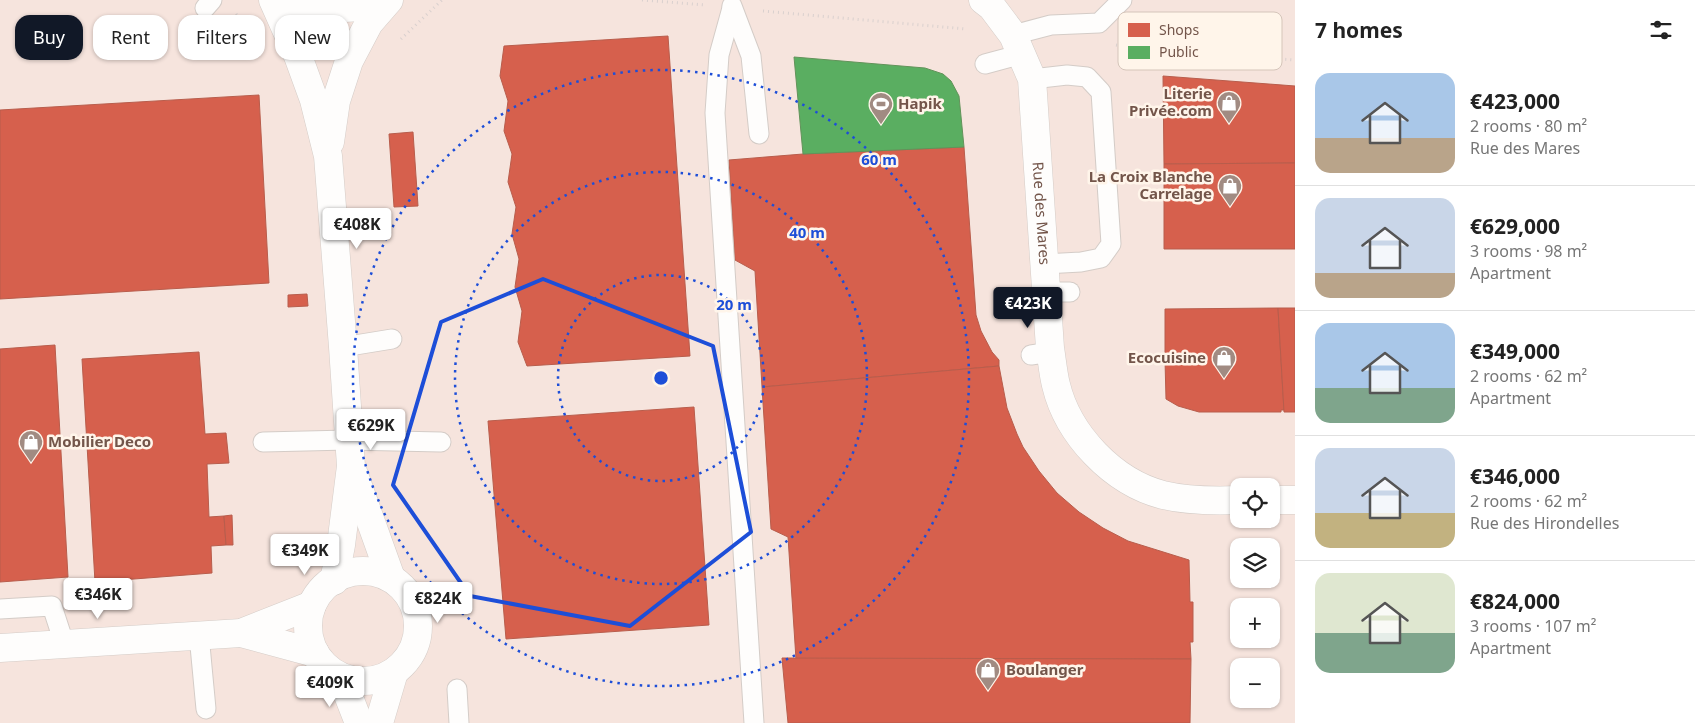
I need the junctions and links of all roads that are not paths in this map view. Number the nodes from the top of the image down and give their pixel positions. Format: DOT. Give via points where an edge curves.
graph roads {
  1 [pos="273,0"];
  2 [pos="292,0"];
  3 [pos="381,0"];
  4 [pos="389,0"];
  5 [pos="983,0"];
  6 [pos="1122,0"];
  7 [pos="731,4"];
  8 [pos="1022,56"];
  9 [pos="985,64"];
  10 [pos="759,134"];
  11 [pos="328,156"];
  12 [pos="1044,264"];
  13 [pos="392,339"];
  14 [pos="344,347"];
  15 [pos="264,442"];
  16 [pos="441,442"];
  17 [pos="350,453"];
  18 [pos="1230,500"];
  19 [pos="1280,500"];
  20 [pos="1295,500"];
  21 [pos="391,578"];
  22 [pos="334,581"];
  23 [pos="312,605"];
  24 [pos="0,609"];
  25 [pos="242,633"];
  26 [pos="199,636"];
  27 [pos="64,644"];
  28 [pos="0,648"];
  29 [pos="315,653"];
  30 [pos="394,672"];
  31 [pos="341,677"];
  32 [pos="457,689"];
  33 [pos="206,709"];
  34 [pos="359,723"];
  35 [pos="379,723"];
  36 [pos="460,723"];
  37 [pos="754,723"];
  1 -- 11 [label="street" via="314,100"];
  2 -- 3 [label="street" via="328,9 361,7"];
  4 -- 11 [label="street" via="369,23 349,61 336,102"];
  5 -- 8 [label="street" via="992,7"];
  6 -- 8 [label="lane" via="1099,23 1051,25"];
  7 -- 10 [label="lane" via="750,56"];
  7 -- 37 [label="lane" via="719,55 715,114"];
  8 -- 9 [label="lane"];
  8 -- 12 [label="street, Rue des Mares"];
  8 -- 12 [label="lane" via="1067,75 1088,77 1102,92 1111,244 1101,258"];
  11 -- 14 [label="street"];
  12 -- 18 [label="street, Rue des Mares" via="1058,292 1041,354 1082,441 1131,482 1161,494 1196,500"];
  13 -- 14 [label="lane"];
  14 -- 17 [label="street"];
  15 -- 17 [label="lane"];
  16 -- 17 [label="lane"];
  17 -- 21 [label="street"];
  17 -- 22 [label="street"];
  19 -- 20 [label="street"];
  21 -- 22 [label="street" via="372,571 351,572"];
  21 -- 30 [label="street" via="408,594 417,614 417,636 409,656"];
  22 -- 23 [label="street" via="320,591"];
  23 -- 25 [label="street"];
  23 -- 29 [label="street" via="308,629"];
  24 -- 27 [label="lane" via="52,606"];
  25 -- 26 [label="street"];
  25 -- 29 [label="street"];
  26 -- 27 [label="street"];
  26 -- 33 [label="lane"];
  27 -- 28 [label="street"];
  29 -- 31 [label="street" via="326,667"];
  30 -- 31 [label="street" via="377,680"];
  30 -- 35 [label="street"];
  31 -- 34 [label="street"];
  32 -- 36 [label="lane"];
}
